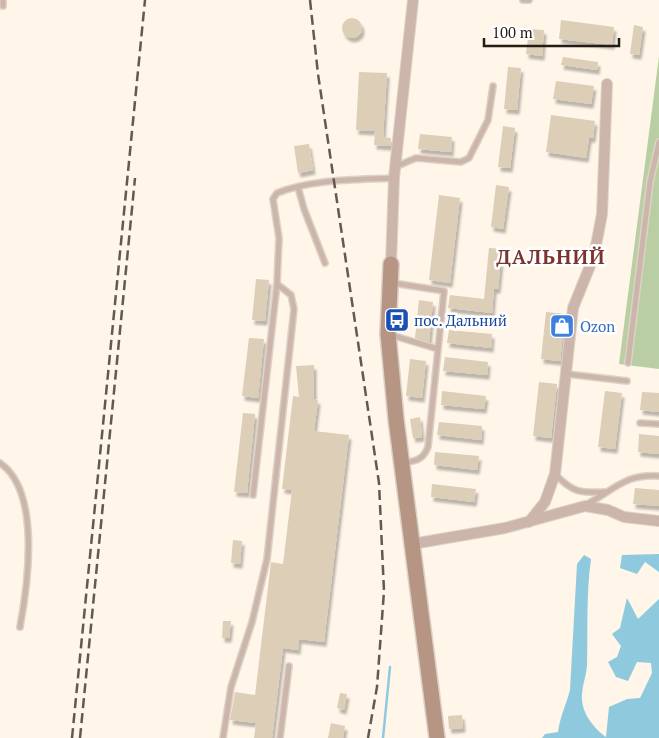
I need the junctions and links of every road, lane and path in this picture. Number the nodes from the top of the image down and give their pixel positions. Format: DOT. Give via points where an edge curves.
graph roads {
  1 [pos="413,0"];
  2 [pos="523,0"];
  3 [pos="529,0"];
  4 [pos="607,84"];
  5 [pos="493,86"];
  6 [pos="659,142"];
  7 [pos="394,167"];
  8 [pos="394,178"];
  9 [pos="298,187"];
  10 [pos="326,263"];
  11 [pos="391,264"];
  12 [pos="390,283"];
  13 [pos="277,284"];
  14 [pos="388,334"];
  15 [pos="438,349"];
  16 [pos="628,363"];
  17 [pos="567,374"];
  18 [pos="626,381"];
  19 [pos="640,423"];
  20 [pos="659,424"];
  21 [pos="0,463"];
  22 [pos="402,463"];
  23 [pos="556,474"];
  24 [pos="659,476"];
  25 [pos="607,492"];
  26 [pos="253,495"];
  27 [pos="585,506"];
  28 [pos="659,521"];
  29 [pos="529,522"];
  30 [pos="412,544"];
  31 [pos="20,627"];
  32 [pos="289,666"];
  33 [pos="223,738"];
  34 [pos="280,738"];
  35 [pos="437,738"];
  1 -- 7 [label="street"];
  2 -- 3 [label="lane"];
  4 -- 17 [label="street" via="602,214 594,256 573,308"];
  5 -- 7 [label="lane" via="488,120 469,158 462,162 416,158"];
  6 -- 16 [label="lane" via="650,182"];
  7 -- 8 [label="street"];
  8 -- 9 [label="lane" via="334,181"];
  8 -- 11 [label="street"];
  9 -- 10 [label="lane"];
  9 -- 13 [label="lane" via="276,193 273,199 279,238"];
  11 -- 12 [label="street"];
  12 -- 14 [label="street"];
  12 -- 15 [label="lane" via="444,291"];
  13 -- 26 [label="lane"];
  13 -- 33 [label="lane" via="291,295 294,309 267,559 252,622 231,686"];
  14 -- 15 [label="lane"];
  14 -- 22 [label="street"];
  15 -- 22 [label="lane" via="428,448 418,460"];
  17 -- 18 [label="lane"];
  17 -- 23 [label="street"];
  19 -- 20 [label="lane"];
  21 -- 31 [label="lane" via="8,468 19,486 27,521 28,582"];
  22 -- 30 [label="street"];
  23 -- 25 [label="lane" via="569,488 587,493"];
  23 -- 29 [label="street" via="545,502"];
  24 -- 25 [label="lane" via="630,478"];
  25 -- 27 [label="lane"];
  27 -- 28 [label="street" via="624,517"];
  27 -- 29 [label="street"];
  29 -- 30 [label="street"];
  30 -- 35 [label="street"];
  32 -- 34 [label="lane"];
}
